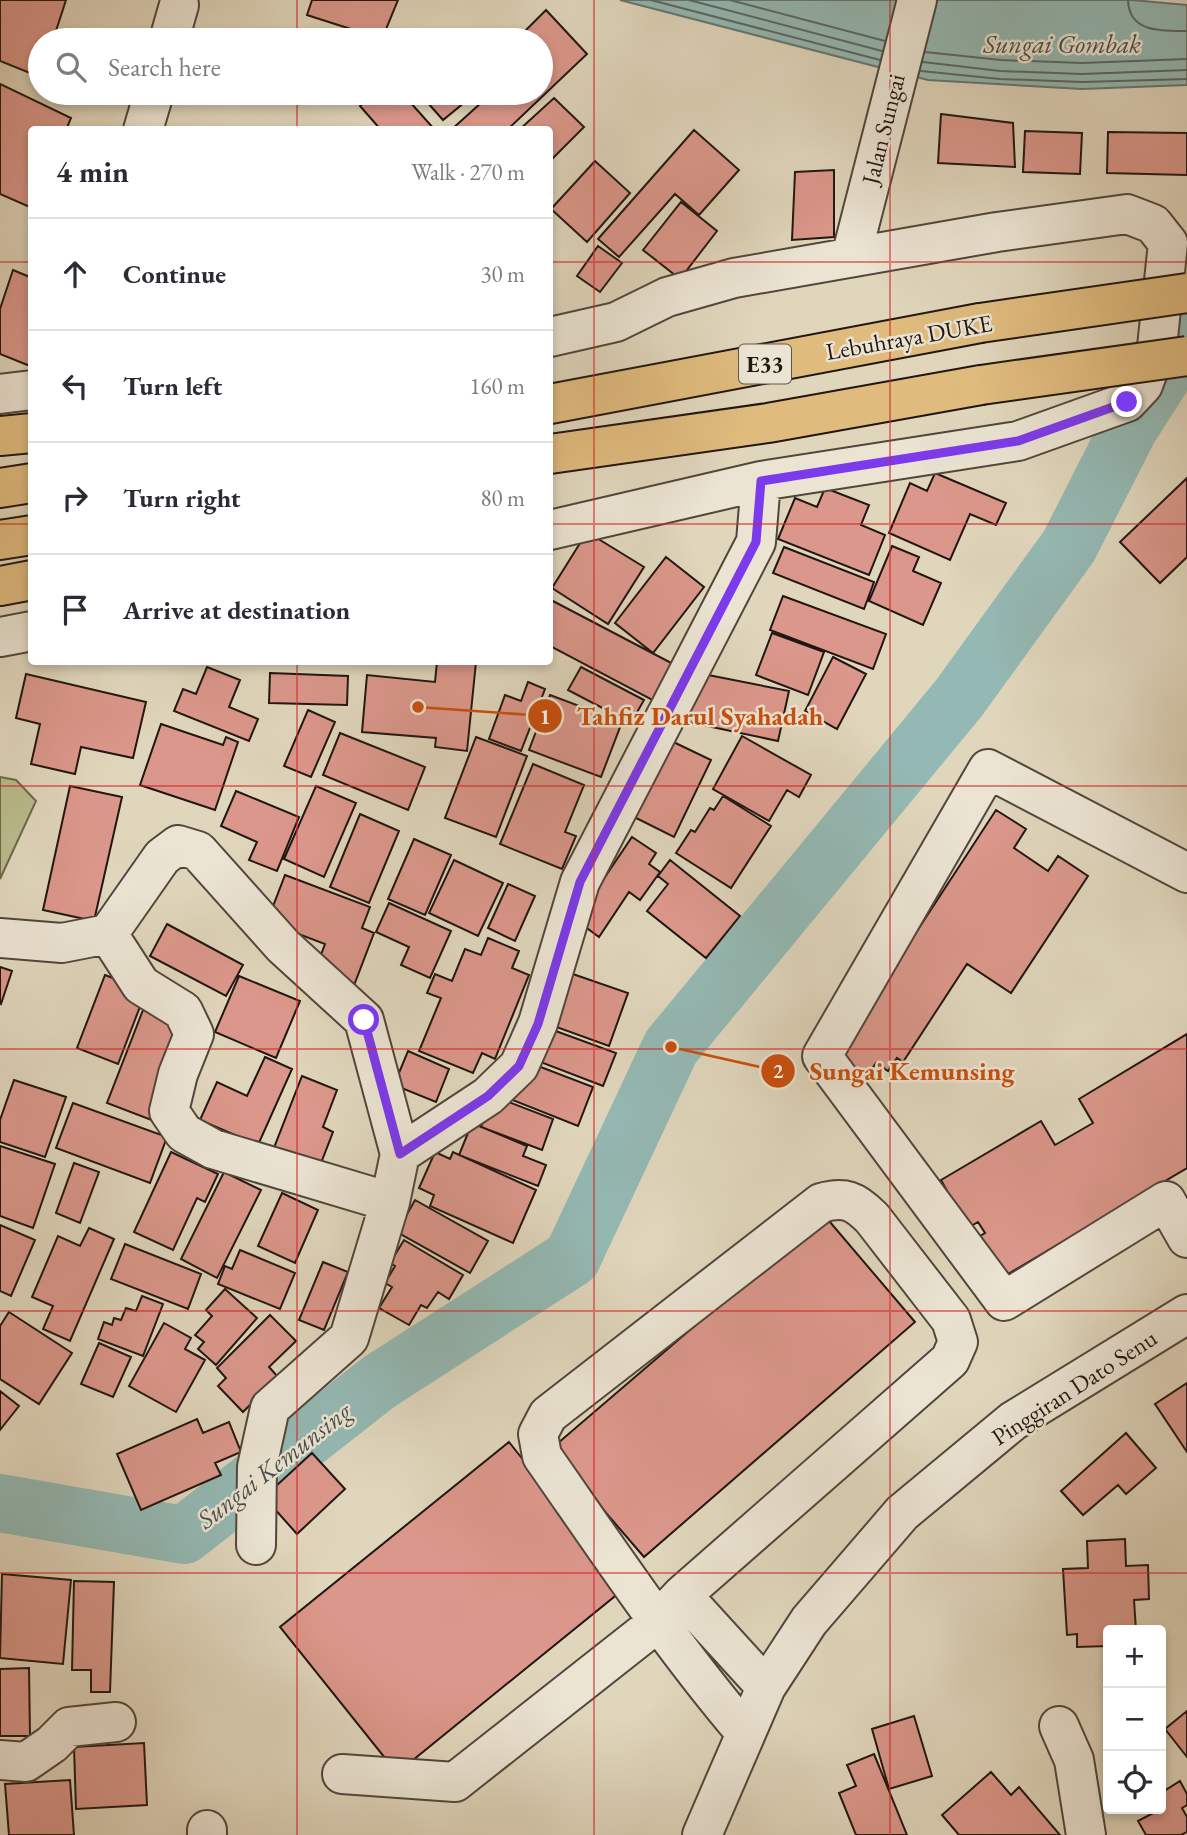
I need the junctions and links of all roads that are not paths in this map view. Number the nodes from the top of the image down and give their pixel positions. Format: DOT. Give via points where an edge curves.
graph roads {
  1 [pos="917,0"];
  2 [pos="150,105"];
  3 [pos="144,126"];
  4 [pos="851,257"];
  5 [pos="1187,293"];
  6 [pos="553,336"];
  7 [pos="1187,356"];
  8 [pos="28,390"];
  9 [pos="0,394"];
  10 [pos="553,403"];
  11 [pos="28,433"];
  12 [pos="0,436"];
  13 [pos="553,454"];
  14 [pos="761,481"];
  15 [pos="28,484"];
  16 [pos="0,488"];
  17 [pos="553,529"];
  18 [pos="28,536"];
  19 [pos="0,540"];
  20 [pos="28,581"];
  21 [pos="0,586"];
  22 [pos="28,632"];
  23 [pos="0,637"];
  24 [pos="1187,873"];
  25 [pos="108,934"];
  26 [pos="0,938"];
  27 [pos="400,1154"];
  28 [pos="1177,1194"];
  29 [pos="390,1202"];
  30 [pos="1187,1238"];
  31 [pos="1187,1314"];
  32 [pos="256,1540"];
  33 [pos="670,1608"];
  34 [pos="765,1687"];
  35 [pos="116,1722"];
  36 [pos="1059,1726"];
  37 [pos="744,1731"];
  38 [pos="0,1760"];
  39 [pos="342,1774"];
  40 [pos="702,1835"];
  41 [pos="1086,1835"];
  1 -- 4 [label="street, Jalan Sungai"];
  2 -- 3 [label="street"];
  4 -- 6 [label="street" via="734,278 667,297 616,322"];
  4 -- 14 [label="street" via="1127,214 1153,224 1168,243 1157,347 1143,385 1127,402 1018,441"];
  5 -- 10 [label="highway, Lebuhraya DUKE / E33, bridge" via="980,323"];
  7 -- 13 [label="highway, E33, bridge"];
  8 -- 9 [label="street"];
  11 -- 12 [label="highway"];
  14 -- 17 [label="street"];
  14 -- 27 [label="street" via="756,542 580,882 538,1024 519,1066 488,1096"];
  15 -- 16 [label="highway"];
  18 -- 19 [label="highway"];
  20 -- 21 [label="highway"];
  22 -- 23 [label="street"];
  24 -- 28 [label="street" via="988,769 822,1056 1004,1301"];
  25 -- 26 [label="street" via="62,943"];
  25 -- 27 [label="street" via="162,857 178,845 198,851 283,946 364,1020"];
  25 -- 29 [label="street" via="141,985 183,1011 194,1034 169,1111 184,1133 243,1160"];
  27 -- 29 [label="street"];
  28 -- 30 [label="street"];
  29 -- 32 [label="street" via="349,1338 270,1408 257,1467"];
  31 -- 34 [label="street, Pinggiran Dato Senu" via="1013,1421 902,1513 809,1621"];
  33 -- 33 [label="street" via="542,1456 538,1434 548,1415 821,1203 840,1198 857,1203 951,1320 958,1342 950,1360"];
  33 -- 34 [label="street"];
  33 -- 37 [label="street" via="693,1671"];
  33 -- 39 [label="street" via="455,1782"];
  34 -- 37 [label="street, Pinggiran Dato Senu"];
  35 -- 38 [label="street" via="69,1727 26,1762"];
  36 -- 41 [label="street" via="1074,1760"];
  37 -- 40 [label="street, Pinggiran Dato Senu"];
}
